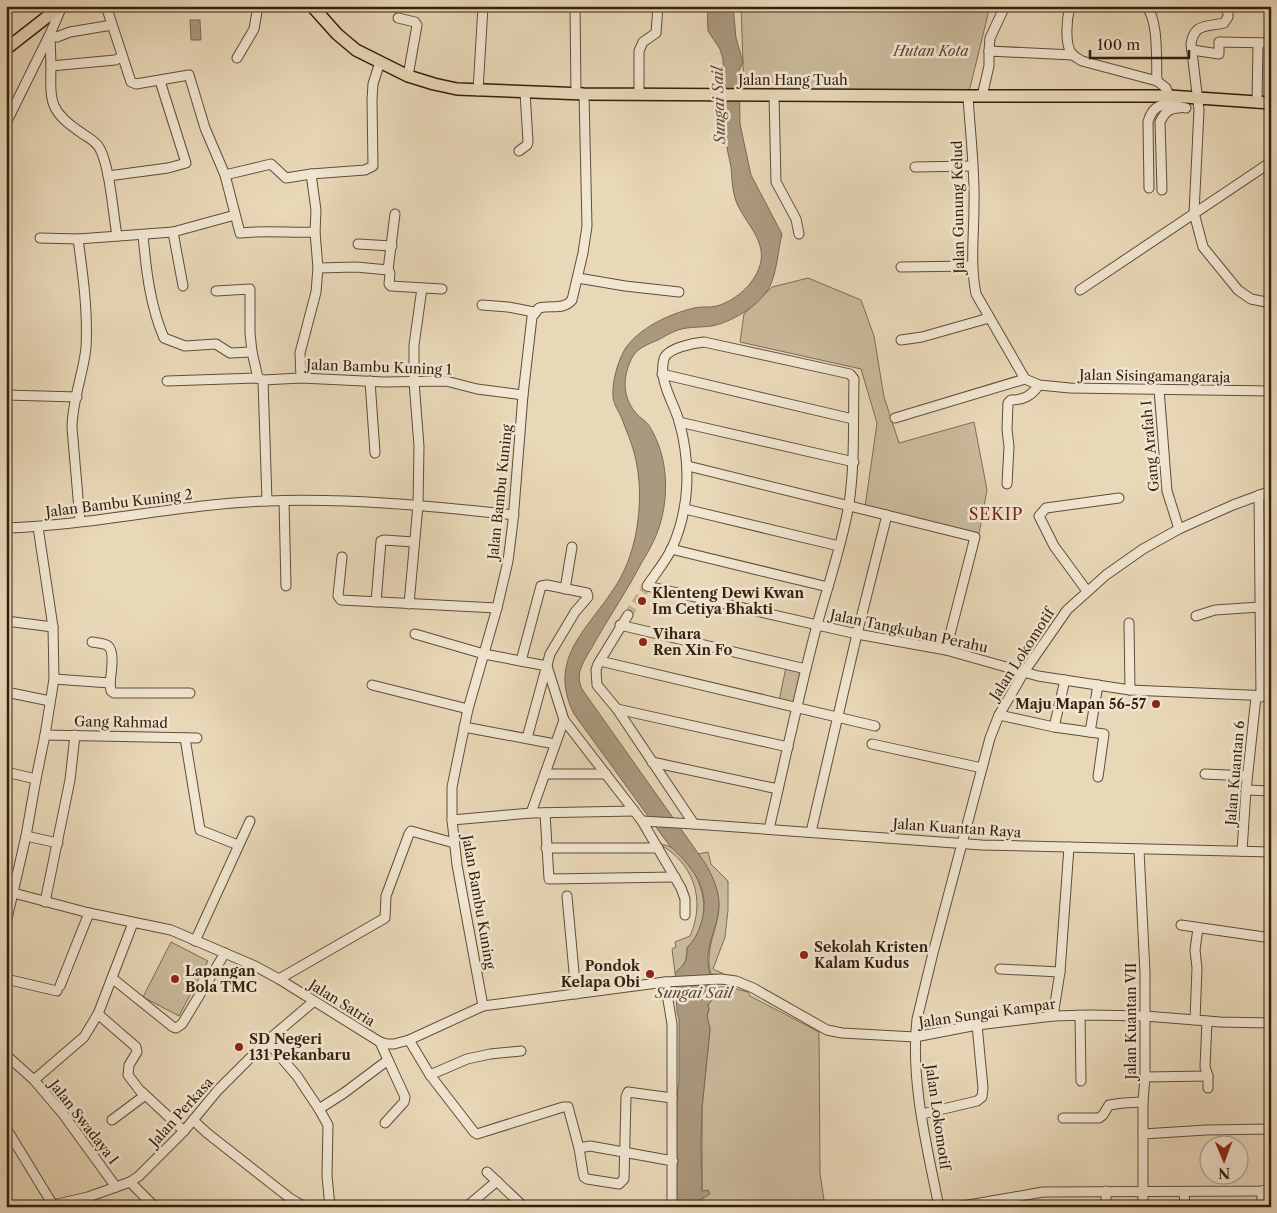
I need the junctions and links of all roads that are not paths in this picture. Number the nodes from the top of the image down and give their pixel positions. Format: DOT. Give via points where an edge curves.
graph roads {
  1 [pos="61,6"];
  2 [pos="106,6"];
  3 [pos="258,6"];
  4 [pos="312,6"];
  5 [pos="483,6"];
  6 [pos="575,6"];
  7 [pos="658,6"];
  8 [pos="1005,6"];
  9 [pos="1070,6"];
  10 [pos="1146,6"];
  11 [pos="1223,6"];
  12 [pos="398,18"];
  13 [pos="112,25"];
  14 [pos="50,34"];
  15 [pos="1258,43"];
  16 [pos="1271,43"];
  17 [pos="6,49"];
  18 [pos="1192,50"];
  19 [pos="989,51"];
  20 [pos="1073,55"];
  21 [pos="122,57"];
  22 [pos="237,58"];
  23 [pos="380,62"];
  24 [pos="52,66"];
  25 [pos="408,76"];
  26 [pos="160,80"];
  27 [pos="1157,81"];
  28 [pos="478,91"];
  29 [pos="525,92"];
  30 [pos="580,93"];
  31 [pos="639,94"];
  32 [pos="774,95"];
  33 [pos="968,96"];
  34 [pos="982,96"];
  35 [pos="1169,96"];
  36 [pos="1198,98"];
  37 [pos="1257,103"];
  38 [pos="1271,103"];
  39 [pos="1186,108"];
  40 [pos="1199,110"];
  41 [pos="6,123"];
  42 [pos="519,151"];
  43 [pos="1271,162"];
  44 [pos="972,166"];
  45 [pos="915,167"];
  46 [pos="311,174"];
  47 [pos="225,175"];
  48 [pos="108,176"];
  49 [pos="1149,188"];
  50 [pos="1162,190"];
  51 [pos="1194,213"];
  52 [pos="395,214"];
  53 [pos="235,215"];
  54 [pos="173,232"];
  55 [pos="315,232"];
  56 [pos="143,234"];
  57 [pos="799,234"];
  58 [pos="117,236"];
  59 [pos="40,238"];
  60 [pos="78,239"];
  61 [pos="358,244"];
  62 [pos="392,246"];
  63 [pos="972,266"];
  64 [pos="901,267"];
  65 [pos="318,268"];
  66 [pos="388,270"];
  67 [pos="578,278"];
  68 [pos="183,286"];
  69 [pos="422,288"];
  70 [pos="442,289"];
  71 [pos="1080,290"];
  72 [pos="216,291"];
  73 [pos="679,292"];
  74 [pos="1271,303"];
  75 [pos="482,305"];
  76 [pos="534,312"];
  77 [pos="989,318"];
  78 [pos="901,340"];
  79 [pos="252,352"];
  80 [pos="662,374"];
  81 [pos="301,378"];
  82 [pos="260,379"];
  83 [pos="1025,379"];
  84 [pos="167,381"];
  85 [pos="370,381"];
  86 [pos="414,382"];
  87 [pos="1039,385"];
  88 [pos="1159,389"];
  89 [pos="1271,391"];
  90 [pos="6,395"];
  91 [pos="523,395"];
  92 [pos="77,397"];
  93 [pos="895,418"];
  94 [pos="853,419"];
  95 [pos="679,422"];
  96 [pos="375,452"];
  97 [pos="854,462"];
  98 [pos="688,466"];
  99 [pos="1007,484"];
  100 [pos="1271,491"];
  101 [pos="1259,495"];
  102 [pos="1119,498"];
  103 [pos="267,501"];
  104 [pos="284,501"];
  105 [pos="418,505"];
  106 [pos="849,505"];
  107 [pos="685,509"];
  108 [pos="514,514"];
  109 [pos="886,515"];
  110 [pos="80,521"];
  111 [pos="38,527"];
  112 [pos="6,528"];
  113 [pos="1179,528"];
  114 [pos="414,542"];
  115 [pos="839,546"];
  116 [pos="572,547"];
  117 [pos="671,549"];
  118 [pos="342,557"];
  119 [pos="286,586"];
  120 [pos="828,587"];
  121 [pos="565,588"];
  122 [pos="1087,591"];
  123 [pos="376,602"];
  124 [pos="409,604"];
  125 [pos="1260,607"];
  126 [pos="497,608"];
  127 [pos="628,615"];
  128 [pos="1196,616"];
  129 [pos="6,621"];
  130 [pos="1129,624"];
  131 [pos="620,625"];
  132 [pos="817,626"];
  133 [pos="53,627"];
  134 [pos="415,634"];
  135 [pos="857,634"];
  136 [pos="92,642"];
  137 [pos="946,650"];
  138 [pos="484,654"];
  139 [pos="521,661"];
  140 [pos="600,661"];
  141 [pos="547,666"];
  142 [pos="806,669"];
  143 [pos="1024,672"];
  144 [pos="54,679"];
  145 [pos="1064,680"];
  146 [pos="110,683"];
  147 [pos="372,685"];
  148 [pos="1098,685"];
  149 [pos="1130,690"];
  150 [pos="6,692"];
  151 [pos="190,693"];
  152 [pos="1271,696"];
  153 [pos="1258,697"];
  154 [pos="50,701"];
  155 [pos="798,708"];
  156 [pos="468,709"];
  157 [pos="617,709"];
  158 [pos="998,716"];
  159 [pos="837,717"];
  160 [pos="564,720"];
  161 [pos="874,726"];
  162 [pos="464,727"];
  163 [pos="1054,727"];
  164 [pos="1090,732"];
  165 [pos="45,735"];
  166 [pos="75,735"];
  167 [pos="185,738"];
  168 [pos="197,738"];
  169 [pos="527,738"];
  170 [pos="555,744"];
  171 [pos="872,744"];
  172 [pos="788,748"];
  173 [pos="652,762"];
  174 [pos="982,768"];
  175 [pos="6,772"];
  176 [pos="545,774"];
  177 [pos="606,774"];
  178 [pos="1205,774"];
  179 [pos="1247,776"];
  180 [pos="1098,778"];
  181 [pos="36,779"];
  182 [pos="778,789"];
  183 [pos="1246,790"];
  184 [pos="1271,790"];
  185 [pos="634,811"];
  186 [pos="545,812"];
  187 [pos="531,813"];
  188 [pos="452,820"];
  189 [pos="250,821"];
  190 [pos="645,822"];
  191 [pos="694,824"];
  192 [pos="769,829"];
  193 [pos="811,832"];
  194 [pos="26,836"];
  195 [pos="58,843"];
  196 [pos="454,843"];
  197 [pos="962,843"];
  198 [pos="238,845"];
  199 [pos="546,848"];
  200 [pos="658,848"];
  201 [pos="1069,848"];
  202 [pos="1139,850"];
  203 [pos="1242,851"];
  204 [pos="1271,852"];
  205 [pos="675,877"];
  206 [pos="10,892"];
  207 [pos="567,896"];
  208 [pos="45,902"];
  209 [pos="89,913"];
  210 [pos="686,915"];
  211 [pos="6,923"];
  212 [pos="133,923"];
  213 [pos="1181,926"];
  214 [pos="1198,928"];
  215 [pos="1271,938"];
  216 [pos="195,940"];
  217 [pos="225,953"];
  218 [pos="1000,969"];
  219 [pos="1060,972"];
  220 [pos="6,978"];
  221 [pos="112,978"];
  222 [pos="279,979"];
  223 [pos="668,982"];
  224 [pos="576,994"];
  225 [pos="313,1002"];
  226 [pos="483,1006"];
  227 [pos="98,1014"];
  228 [pos="1080,1015"];
  229 [pos="1053,1016"];
  230 [pos="1145,1016"];
  231 [pos="1195,1020"];
  232 [pos="1207,1021"];
  233 [pos="1271,1023"];
  234 [pos="977,1025"];
  235 [pos="915,1037"];
  236 [pos="408,1040"];
  237 [pos="268,1041"];
  238 [pos="380,1042"];
  239 [pos="521,1051"];
  240 [pos="6,1055"];
  241 [pos="388,1060"];
  242 [pos="430,1075"];
  243 [pos="1208,1076"];
  244 [pos="1145,1077"];
  245 [pos="34,1080"];
  246 [pos="1080,1081"];
  247 [pos="1208,1088"];
  248 [pos="142,1092"];
  249 [pos="672,1098"];
  250 [pos="1143,1102"];
  251 [pos="319,1109"];
  252 [pos="922,1114"];
  253 [pos="1063,1118"];
  254 [pos="112,1120"];
  255 [pos="193,1120"];
  256 [pos="385,1123"];
  257 [pos="6,1128"];
  258 [pos="1271,1129"];
  259 [pos="184,1131"];
  260 [pos="1143,1134"];
  261 [pos="579,1148"];
  262 [pos="623,1151"];
  263 [pos="673,1161"];
  264 [pos="487,1172"];
  265 [pos="497,1181"];
  266 [pos="130,1182"];
  267 [pos="116,1187"];
  268 [pos="1266,1190"];
  269 [pos="1106,1191"];
  270 [pos="1143,1192"];
  271 [pos="1184,1192"];
  272 [pos="1013,1197"];
  273 [pos="78,1199"];
  274 [pos="52,1206"];
  275 [pos="85,1207"];
  276 [pos="155,1207"];
  277 [pos="305,1207"];
  278 [pos="330,1207"];
  279 [pos="470,1207"];
  280 [pos="524,1207"];
  281 [pos="672,1207"];
  282 [pos="939,1207"];
  283 [pos="957,1207"];
  284 [pos="1015,1207"];
  285 [pos="1106,1207"];
  286 [pos="1143,1207"];
  287 [pos="1186,1207"];
  288 [pos="1262,1207"];
  1 -- 14 [label="street"];
  1 -- 17 [label="main road"];
  2 -- 13 [label="street"];
  3 -- 22 [label="street" via="254,29"];
  4 -- 23 [label="main road, Jalan Hang Tuah" via="356,50"];
  5 -- 28 [label="street"];
  6 -- 30 [label="street"];
  7 -- 31 [label="street" via="656,33 643,42 639,51"];
  8 -- 19 [label="street" via="990,38"];
  9 -- 20 [label="street" via="1067,26"];
  10 -- 27 [label="street" via="1152,14"];
  11 -- 18 [label="street" via="1228,12 1224,23 1198,28 1191,44"];
  12 -- 25 [label="street" via="417,25"];
  13 -- 14 [label="street" via="57,37"];
  13 -- 21 [label="street"];
  14 -- 24 [label="street"];
  14 -- 41 [label="street"];
  15 -- 16 [label="street"];
  15 -- 18 [label="street" via="1219,42 1218,54"];
  15 -- 37 [label="street"];
  18 -- 36 [label="street"];
  19 -- 20 [label="street"];
  19 -- 34 [label="street"];
  20 -- 27 [label="street" via="1082,61"];
  21 -- 24 [label="street"];
  21 -- 26 [label="street" via="131,82"];
  23 -- 25 [label="main road, Jalan Hang Tuah"];
  23 -- 46 [label="street" via="373,84 373,166 365,170"];
  24 -- 48 [label="street" via="51,94 58,115 97,143"];
  25 -- 28 [label="main road, Jalan Hang Tuah"];
  26 -- 47 [label="street" via="189,75 205,128"];
  26 -- 48 [label="street" via="186,163"];
  27 -- 35 [label="street" via="1166,88"];
  28 -- 29 [label="main road, Jalan Hang Tuah"];
  29 -- 30 [label="main road, Jalan Hang Tuah"];
  29 -- 42 [label="street" via="528,142"];
  30 -- 31 [label="main road, Jalan Hang Tuah"];
  30 -- 67 [label="street" via="587,226"];
  31 -- 32 [label="main road, Jalan Hang Tuah"];
  32 -- 33 [label="main road, Jalan Hang Tuah"];
  32 -- 57 [label="street" via="776,182 796,219"];
  33 -- 34 [label="main road, Jalan Hang Tuah"];
  33 -- 44 [label="street, Jalan Gunung Kelud"];
  34 -- 35 [label="main road, Jalan Hang Tuah"];
  35 -- 36 [label="main road, Jalan Hang Tuah"];
  36 -- 37 [label="main road, Jalan Hang Tuah"];
  36 -- 40 [label="street"];
  37 -- 38 [label="main road, Jalan Hang Tuah"];
  39 -- 40 [label="street"];
  39 -- 49 [label="street" via="1163,104 1150,114"];
  39 -- 50 [label="street" via="1173,108 1164,114 1160,122"];
  40 -- 51 [label="street"];
  43 -- 51 [label="street"];
  44 -- 45 [label="street"];
  44 -- 63 [label="street, Jalan Gunung Kelud"];
  46 -- 47 [label="street" via="286,178 271,164"];
  46 -- 55 [label="street" via="316,210"];
  47 -- 53 [label="street"];
  48 -- 58 [label="street"];
  51 -- 71 [label="street"];
  51 -- 74 [label="street" via="1203,247 1238,290 1251,299"];
  52 -- 62 [label="street"];
  53 -- 54 [label="street"];
  53 -- 55 [label="street" via="240,233"];
  54 -- 56 [label="street"];
  54 -- 68 [label="street"];
  55 -- 65 [label="street"];
  56 -- 58 [label="street"];
  56 -- 79 [label="street" via="145,268 164,338 185,346 216,344 230,353"];
  58 -- 60 [label="street"];
  59 -- 60 [label="street"];
  60 -- 92 [label="street" via="86,323 83,372"];
  61 -- 62 [label="street"];
  62 -- 66 [label="street"];
  63 -- 64 [label="street"];
  63 -- 77 [label="street, Jalan Gunung Kelud" via="976,294"];
  65 -- 66 [label="street"];
  65 -- 81 [label="street" via="316,292 300,353"];
  66 -- 69 [label="street" via="391,286"];
  67 -- 73 [label="street"];
  67 -- 76 [label="street" via="569,304 545,306"];
  69 -- 70 [label="street"];
  69 -- 86 [label="street" via="414,345"];
  72 -- 79 [label="street" via="250,289"];
  75 -- 76 [label="street"];
  76 -- 91 [label="street, Jalan Bambu Kuning"];
  77 -- 78 [label="street"];
  77 -- 83 [label="street, Jalan Gunung Kelud"];
  79 -- 82 [label="street"];
  80 -- 94 [label="street"];
  80 -- 94 [label="street" via="665,354 704,342 850,374 854,379"];
  80 -- 95 [label="street"];
  81 -- 82 [label="street, Jalan Bambu Kuning 1"];
  81 -- 85 [label="street, Jalan Bambu Kuning 1"];
  82 -- 84 [label="street, Jalan Bambu Kuning 1"];
  82 -- 103 [label="street"];
  83 -- 87 [label="street"];
  83 -- 93 [label="street"];
  85 -- 86 [label="street, Jalan Bambu Kuning 1"];
  85 -- 96 [label="street"];
  86 -- 91 [label="street, Jalan Bambu Kuning 1" via="446,381"];
  86 -- 105 [label="street" via="419,446"];
  87 -- 88 [label="street, Jalan Sisingamangaraja"];
  87 -- 99 [label="street" via="1027,398 1008,403"];
  88 -- 89 [label="street, Jalan Sisingamangaraja"];
  88 -- 113 [label="street, Gang Arafah I" via="1167,491"];
  90 -- 92 [label="street"];
  91 -- 108 [label="street, Jalan Bambu Kuning"];
  92 -- 110 [label="street" via="72,428"];
  94 -- 97 [label="street"];
  95 -- 97 [label="street"];
  95 -- 98 [label="street"];
  97 -- 106 [label="street"];
  98 -- 106 [label="street"];
  98 -- 107 [label="street"];
  100 -- 101 [label="street, Jalan Lokomotif"];
  101 -- 113 [label="street, Jalan Lokomotif"];
  101 -- 125 [label="street, Jalan Kuantan 6"];
  102 -- 122 [label="street" via="1046,508 1039,516 1054,546"];
  103 -- 104 [label="street, Jalan Bambu Kuning 2"];
  103 -- 110 [label="street, Jalan Bambu Kuning 2"];
  104 -- 105 [label="street, Jalan Bambu Kuning 2"];
  104 -- 119 [label="street"];
  105 -- 108 [label="street, Jalan Bambu Kuning 2"];
  105 -- 114 [label="street"];
  106 -- 109 [label="street"];
  106 -- 115 [label="street"];
  107 -- 115 [label="street"];
  107 -- 117 [label="street"];
  108 -- 126 [label="street, Jalan Bambu Kuning"];
  109 -- 135 [label="street"];
  109 -- 137 [label="street" via="975,537"];
  110 -- 111 [label="street, Jalan Bambu Kuning 2"];
  111 -- 112 [label="street"];
  111 -- 133 [label="street, Jalan Bambu Kuning 2"];
  113 -- 122 [label="street, Jalan Lokomotif" via="1143,549"];
  114 -- 123 [label="street" via="381,542"];
  114 -- 124 [label="street"];
  115 -- 120 [label="street"];
  116 -- 121 [label="street"];
  117 -- 120 [label="street"];
  117 -- 132 [label="street, Jalan Tangkuban Perahu" via="647,586"];
  118 -- 123 [label="street" via="338,596 341,600"];
  120 -- 132 [label="street"];
  121 -- 139 [label="street" via="541,586"];
  121 -- 141 [label="street" via="587,593 588,596 560,636"];
  122 -- 143 [label="street, Jalan Lokomotif" via="1067,610"];
  123 -- 124 [label="street"];
  124 -- 126 [label="street"];
  125 -- 128 [label="street" via="1215,610"];
  125 -- 153 [label="street, Jalan Kuantan 6"];
  126 -- 138 [label="street, Jalan Bambu Kuning"];
  127 -- 131 [label="street"];
  129 -- 133 [label="street"];
  130 -- 149 [label="street"];
  131 -- 140 [label="street"];
  131 -- 142 [label="street"];
  132 -- 135 [label="street, Jalan Tangkuban Perahu"];
  132 -- 142 [label="street"];
  133 -- 144 [label="street, Jalan Bambu Kuning 2"];
  134 -- 138 [label="street"];
  135 -- 137 [label="street, Jalan Tangkuban Perahu"];
  135 -- 159 [label="street"];
  136 -- 146 [label="street" via="111,648"];
  137 -- 143 [label="street, Jalan Tangkuban Perahu"];
  138 -- 139 [label="street"];
  138 -- 156 [label="street, Jalan Bambu Kuning"];
  139 -- 141 [label="street"];
  140 -- 155 [label="street"];
  140 -- 157 [label="street" via="596,670 597,685"];
  141 -- 160 [label="street"];
  141 -- 169 [label="street"];
  142 -- 155 [label="street"];
  143 -- 145 [label="street, Jalan Tangkuban Perahu"];
  143 -- 158 [label="street, Jalan Lokomotif"];
  144 -- 146 [label="street, Gang Rahmad"];
  144 -- 154 [label="street, Jalan Bambu Kuning 2"];
  145 -- 148 [label="street, Jalan Tangkuban Perahu"];
  145 -- 163 [label="street"];
  146 -- 151 [label="street, Gang Rahmad" via="114,693"];
  147 -- 156 [label="street"];
  148 -- 149 [label="street, Jalan Tangkuban Perahu"];
  148 -- 164 [label="street"];
  149 -- 153 [label="street, Jalan Tangkuban Perahu"];
  150 -- 154 [label="street"];
  152 -- 153 [label="street, Jalan Tangkuban Perahu"];
  153 -- 179 [label="street, Jalan Kuantan 6"];
  154 -- 165 [label="street, Jalan Bambu Kuning 2"];
  155 -- 159 [label="street"];
  155 -- 172 [label="street"];
  156 -- 162 [label="street, Jalan Bambu Kuning"];
  157 -- 172 [label="street"];
  157 -- 173 [label="street"];
  158 -- 163 [label="street"];
  158 -- 174 [label="street, Jalan Lokomotif"];
  159 -- 161 [label="street"];
  159 -- 193 [label="street"];
  160 -- 170 [label="street"];
  160 -- 177 [label="street"];
  162 -- 169 [label="street"];
  162 -- 188 [label="street, Jalan Bambu Kuning" via="452,787"];
  163 -- 164 [label="street"];
  164 -- 180 [label="street" via="1104,734"];
  165 -- 166 [label="street, Gang Rahmad"];
  165 -- 181 [label="street, Jalan Bambu Kuning 2"];
  166 -- 167 [label="street, Gang Rahmad"];
  166 -- 195 [label="street"];
  167 -- 168 [label="street, Gang Rahmad"];
  167 -- 198 [label="street" via="200,828"];
  169 -- 170 [label="street"];
  170 -- 176 [label="street"];
  171 -- 174 [label="street"];
  172 -- 182 [label="street"];
  173 -- 182 [label="street"];
  173 -- 191 [label="street"];
  174 -- 197 [label="street, Jalan Lokomotif"];
  175 -- 181 [label="street"];
  176 -- 177 [label="street"];
  176 -- 187 [label="street"];
  177 -- 185 [label="street"];
  178 -- 179 [label="street"];
  179 -- 183 [label="street, Jalan Kuantan 6"];
  181 -- 194 [label="street, Jalan Bambu Kuning 2"];
  182 -- 192 [label="street"];
  183 -- 184 [label="street"];
  183 -- 203 [label="street, Jalan Kuantan 6"];
  185 -- 186 [label="street"];
  185 -- 190 [label="street"];
  186 -- 187 [label="street"];
  186 -- 199 [label="street"];
  187 -- 188 [label="street"];
  188 -- 196 [label="street, Jalan Bambu Kuning"];
  189 -- 198 [label="street"];
  190 -- 191 [label="street, Jalan Kuantan Raya"];
  190 -- 200 [label="street"];
  191 -- 192 [label="street, Jalan Kuantan Raya"];
  192 -- 193 [label="street, Jalan Kuantan Raya"];
  193 -- 197 [label="street, Jalan Kuantan Raya"];
  194 -- 195 [label="street"];
  194 -- 206 [label="street, Jalan Bambu Kuning 2"];
  195 -- 208 [label="street"];
  196 -- 222 [label="street" via="411,831 386,896 385,918"];
  196 -- 226 [label="street, Jalan Bambu Kuning"];
  197 -- 201 [label="street, Jalan Kuantan Raya"];
  197 -- 235 [label="street, Jalan Lokomotif"];
  198 -- 216 [label="street"];
  199 -- 200 [label="street"];
  199 -- 205 [label="street" via="550,879"];
  200 -- 205 [label="street"];
  201 -- 202 [label="street, Jalan Kuantan Raya"];
  201 -- 219 [label="street"];
  202 -- 203 [label="street, Jalan Kuantan Raya"];
  202 -- 230 [label="street, Jalan Kuantan VII" via="1146,973"];
  203 -- 204 [label="street, Jalan Kuantan Raya"];
  205 -- 210 [label="street" via="684,899"];
  206 -- 208 [label="street, Jalan Satria"];
  206 -- 211 [label="street, Jalan Bambu Kuning 2"];
  207 -- 224 [label="street"];
  208 -- 209 [label="street, Jalan Satria"];
  209 -- 212 [label="street, Jalan Satria"];
  209 -- 220 [label="street" via="58,989"];
  212 -- 216 [label="street, Jalan Satria" via="171,930"];
  212 -- 221 [label="street"];
  213 -- 214 [label="street"];
  214 -- 215 [label="street"];
  214 -- 231 [label="street"];
  216 -- 217 [label="street, Jalan Satria"];
  217 -- 221 [label="street" via="182,1024 176,1028"];
  217 -- 222 [label="street, Jalan Satria"];
  218 -- 219 [label="street"];
  219 -- 229 [label="street"];
  221 -- 227 [label="street"];
  222 -- 225 [label="street, Jalan Satria"];
  223 -- 224 [label="street, Jalan Satria"];
  223 -- 235 [label="street, Jalan Sungai Kampar" via="736,981 827,1030"];
  223 -- 249 [label="street" via="672,1024"];
  224 -- 226 [label="street, Jalan Satria"];
  225 -- 237 [label="street, Jalan Perkasa"];
  225 -- 238 [label="street, Jalan Satria"];
  226 -- 236 [label="street, Jalan Satria"];
  227 -- 245 [label="street" via="84,1037"];
  227 -- 248 [label="street" via="136,1047 128,1075"];
  228 -- 229 [label="street, Jalan Sungai Kampar"];
  228 -- 230 [label="street, Jalan Sungai Kampar"];
  228 -- 246 [label="street"];
  229 -- 234 [label="street, Jalan Sungai Kampar"];
  230 -- 231 [label="street, Jalan Sungai Kampar"];
  230 -- 244 [label="street, Jalan Kuantan VII"];
  231 -- 232 [label="street, Jalan Sungai Kampar"];
  232 -- 233 [label="street, Jalan Sungai Kampar"];
  232 -- 243 [label="street" via="1205,1067"];
  234 -- 235 [label="street, Jalan Sungai Kampar"];
  234 -- 252 [label="street" via="982,1097"];
  235 -- 252 [label="street, Jalan Lokomotif" via="916,1080"];
  236 -- 238 [label="street, Jalan Satria" via="394,1044"];
  236 -- 242 [label="street"];
  237 -- 251 [label="street"];
  237 -- 255 [label="street, Jalan Perkasa" via="218,1090"];
  238 -- 241 [label="street"];
  239 -- 242 [label="street" via="467,1059"];
  240 -- 245 [label="street, Jalan Swadaya I"];
  241 -- 251 [label="street"];
  241 -- 256 [label="street" via="405,1097"];
  242 -- 261 [label="street" via="477,1134 566,1106"];
  243 -- 244 [label="street"];
  243 -- 247 [label="street"];
  244 -- 250 [label="street, Jalan Kuantan VII"];
  245 -- 267 [label="street, Jalan Swadaya I"];
  248 -- 254 [label="street" via="144,1096"];
  248 -- 259 [label="street"];
  249 -- 262 [label="street" via="628,1092"];
  249 -- 263 [label="street"];
  250 -- 253 [label="street" via="1109,1105 1099,1118"];
  250 -- 260 [label="street, Jalan Kuantan VII"];
  251 -- 278 [label="street" via="328,1125"];
  252 -- 282 [label="street, Jalan Lokomotif"];
  255 -- 259 [label="street, Jalan Perkasa"];
  255 -- 277 [label="street"];
  257 -- 274 [label="street"];
  258 -- 260 [label="street"];
  259 -- 266 [label="street, Jalan Perkasa"];
  260 -- 270 [label="street, Jalan Kuantan VII"];
  261 -- 262 [label="street" via="590,1146"];
  261 -- 262 [label="street" via="584,1177 619,1184 624,1179"];
  262 -- 263 [label="street"];
  263 -- 281 [label="street"];
  264 -- 265 [label="street"];
  265 -- 279 [label="street"];
  265 -- 280 [label="street"];
  266 -- 267 [label="street, Jalan Perkasa"];
  266 -- 276 [label="street"];
  267 -- 273 [label="street, Jalan Perkasa"];
  268 -- 271 [label="street"];
  268 -- 288 [label="street"];
  269 -- 270 [label="street"];
  269 -- 272 [label="street" via="1043,1192"];
  269 -- 285 [label="street"];
  270 -- 271 [label="street"];
  270 -- 286 [label="street, Jalan Kuantan VII"];
  271 -- 287 [label="street"];
  272 -- 283 [label="street"];
  272 -- 284 [label="street"];
  273 -- 274 [label="street, Jalan Perkasa"];
  273 -- 275 [label="street"];
}
